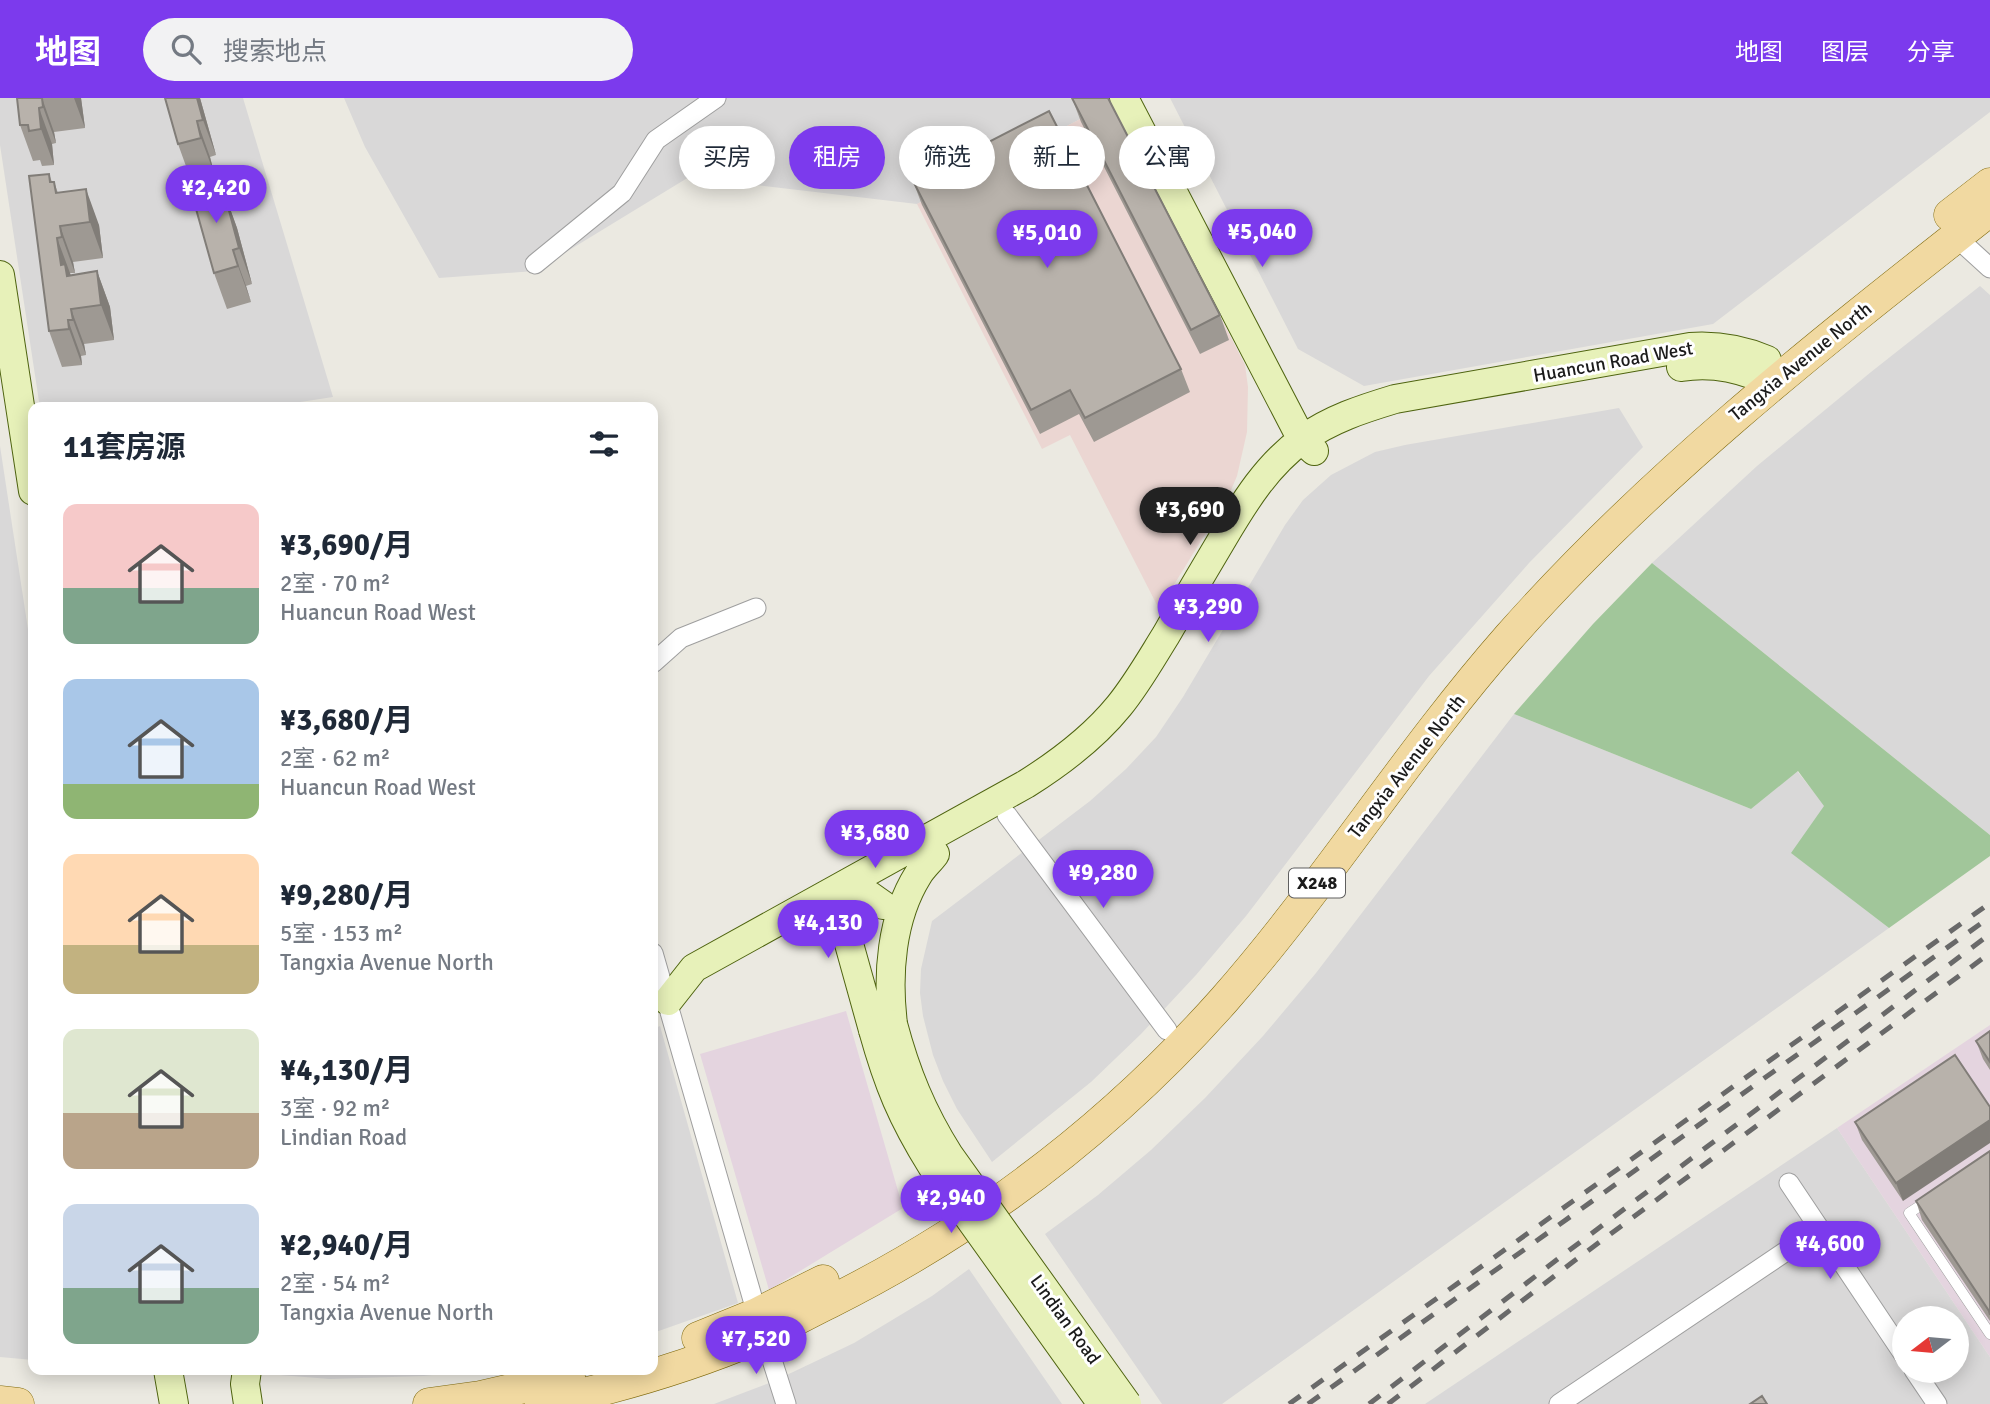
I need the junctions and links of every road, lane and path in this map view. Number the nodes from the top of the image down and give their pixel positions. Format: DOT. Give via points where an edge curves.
graph roads {
  1 [pos="716,98"];
  2 [pos="1124,98"];
  3 [pos="1146,98"];
  4 [pos="1990,184"];
  5 [pos="1990,210"];
  6 [pos="1956,237"];
  7 [pos="535,264"];
  8 [pos="1990,268"];
  9 [pos="0,275"];
  10 [pos="1764,372"];
  11 [pos="1311,440"];
  12 [pos="28,458"];
  13 [pos="756,608"];
  14 [pos="658,656"];
  15 [pos="1007,815"];
  16 [pos="935,855"];
  17 [pos="855,904"];
  18 [pos="896,933"];
  19 [pos="660,1006"];
  20 [pos="883,1027"];
  21 [pos="1167,1030"];
  22 [pos="1789,1183"];
  23 [pos="1944,1190"];
  24 [pos="1819,1229"];
  25 [pos="760,1324"];
  26 [pos="1990,1334"];
  27 [pos="1892,1337"];
  28 [pos="658,1351"];
  29 [pos="658,1373"];
  30 [pos="169,1375"];
  31 [pos="247,1375"];
  32 [pos="573,1375"];
  33 [pos="651,1375"];
  34 [pos="1923,1383"];
  35 [pos="0,1402"];
  36 [pos="550,1403"];
  37 [pos="18,1404"];
  38 [pos="174,1404"];
  39 [pos="248,1404"];
  40 [pos="429,1404"];
  41 [pos="786,1404"];
  42 [pos="1102,1404"];
  43 [pos="1127,1404"];
  44 [pos="1559,1404"];
  45 [pos="1937,1404"];
  1 -- 7 [label="street" via="656,140 622,193"];
  2 -- 11 [label="main road"];
  3 -- 11 [label="main road"];
  4 -- 10 [label="main road, Tangxia Avenue North / X248"];
  5 -- 6 [label="main road, Tangxia Avenue North / X248"];
  6 -- 8 [label="street"];
  6 -- 10 [label="main road, Tangxia Avenue North / X248"];
  9 -- 12 [label="main road"];
  10 -- 11 [label="main road, Huancun Road West" via="1747,351 1726,346 1690,347 1395,399 1360,409"];
  10 -- 21 [label="main road, Tangxia Avenue North / X248" via="1708,409 1609,502 1494,625 1258,926"];
  10 -- 25 [label="main road, Tangxia Avenue North / X248" via="1722,425 1650,491 1508,638 1274,939 1223,1000 1115,1111 952,1234 880,1277"];
  11 -- 15 [label="main road, Huancun Road West" via="1260,508 1133,718 1072,776"];
  11 -- 17 [label="main road, Huancun Road West" via="1270,468 1248,496 1144,670 1094,733 1063,760"];
  13 -- 14 [label="street" via="681,638"];
  15 -- 16 [label="main road, Huancun Road West"];
  15 -- 21 [label="street"];
  16 -- 17 [label="main road, Huancun Road West"];
  16 -- 18 [label="main road, Lindian Road" via="918,875"];
  17 -- 18 [label="main road" via="892,916"];
  17 -- 19 [label="main road, Huancun Road West" via="694,968"];
  17 -- 20 [label="main road, Lindian Road"];
  18 -- 20 [label="main road, Lindian Road"];
  19 -- 25 [label="street"];
  20 -- 42 [label="main road, Lindian Road, bridge" via="893,1094 911,1133"];
  20 -- 43 [label="main road, Lindian Road, bridge" via="949,1155"];
  21 -- 25 [label="main road, Tangxia Avenue North / X248" via="1101,1094 994,1180"];
  22 -- 24 [label="street"];
  23 -- 26 [label="lane" via="1909,1213"];
  24 -- 27 [label="street"];
  24 -- 44 [label="street"];
  25 -- 28 [label="main road, Tangxia Avenue North / X248"];
  25 -- 29 [label="main road, Tangxia Avenue North / X248" via="700,1359"];
  25 -- 41 [label="street"];
  30 -- 38 [label="main road"];
  31 -- 39 [label="main road"];
  32 -- 40 [label="main road"];
  33 -- 36 [label="main road, Tangxia Avenue North / X248"];
  34 -- 45 [label="street"];
  35 -- 37 [label="main road"];
}
